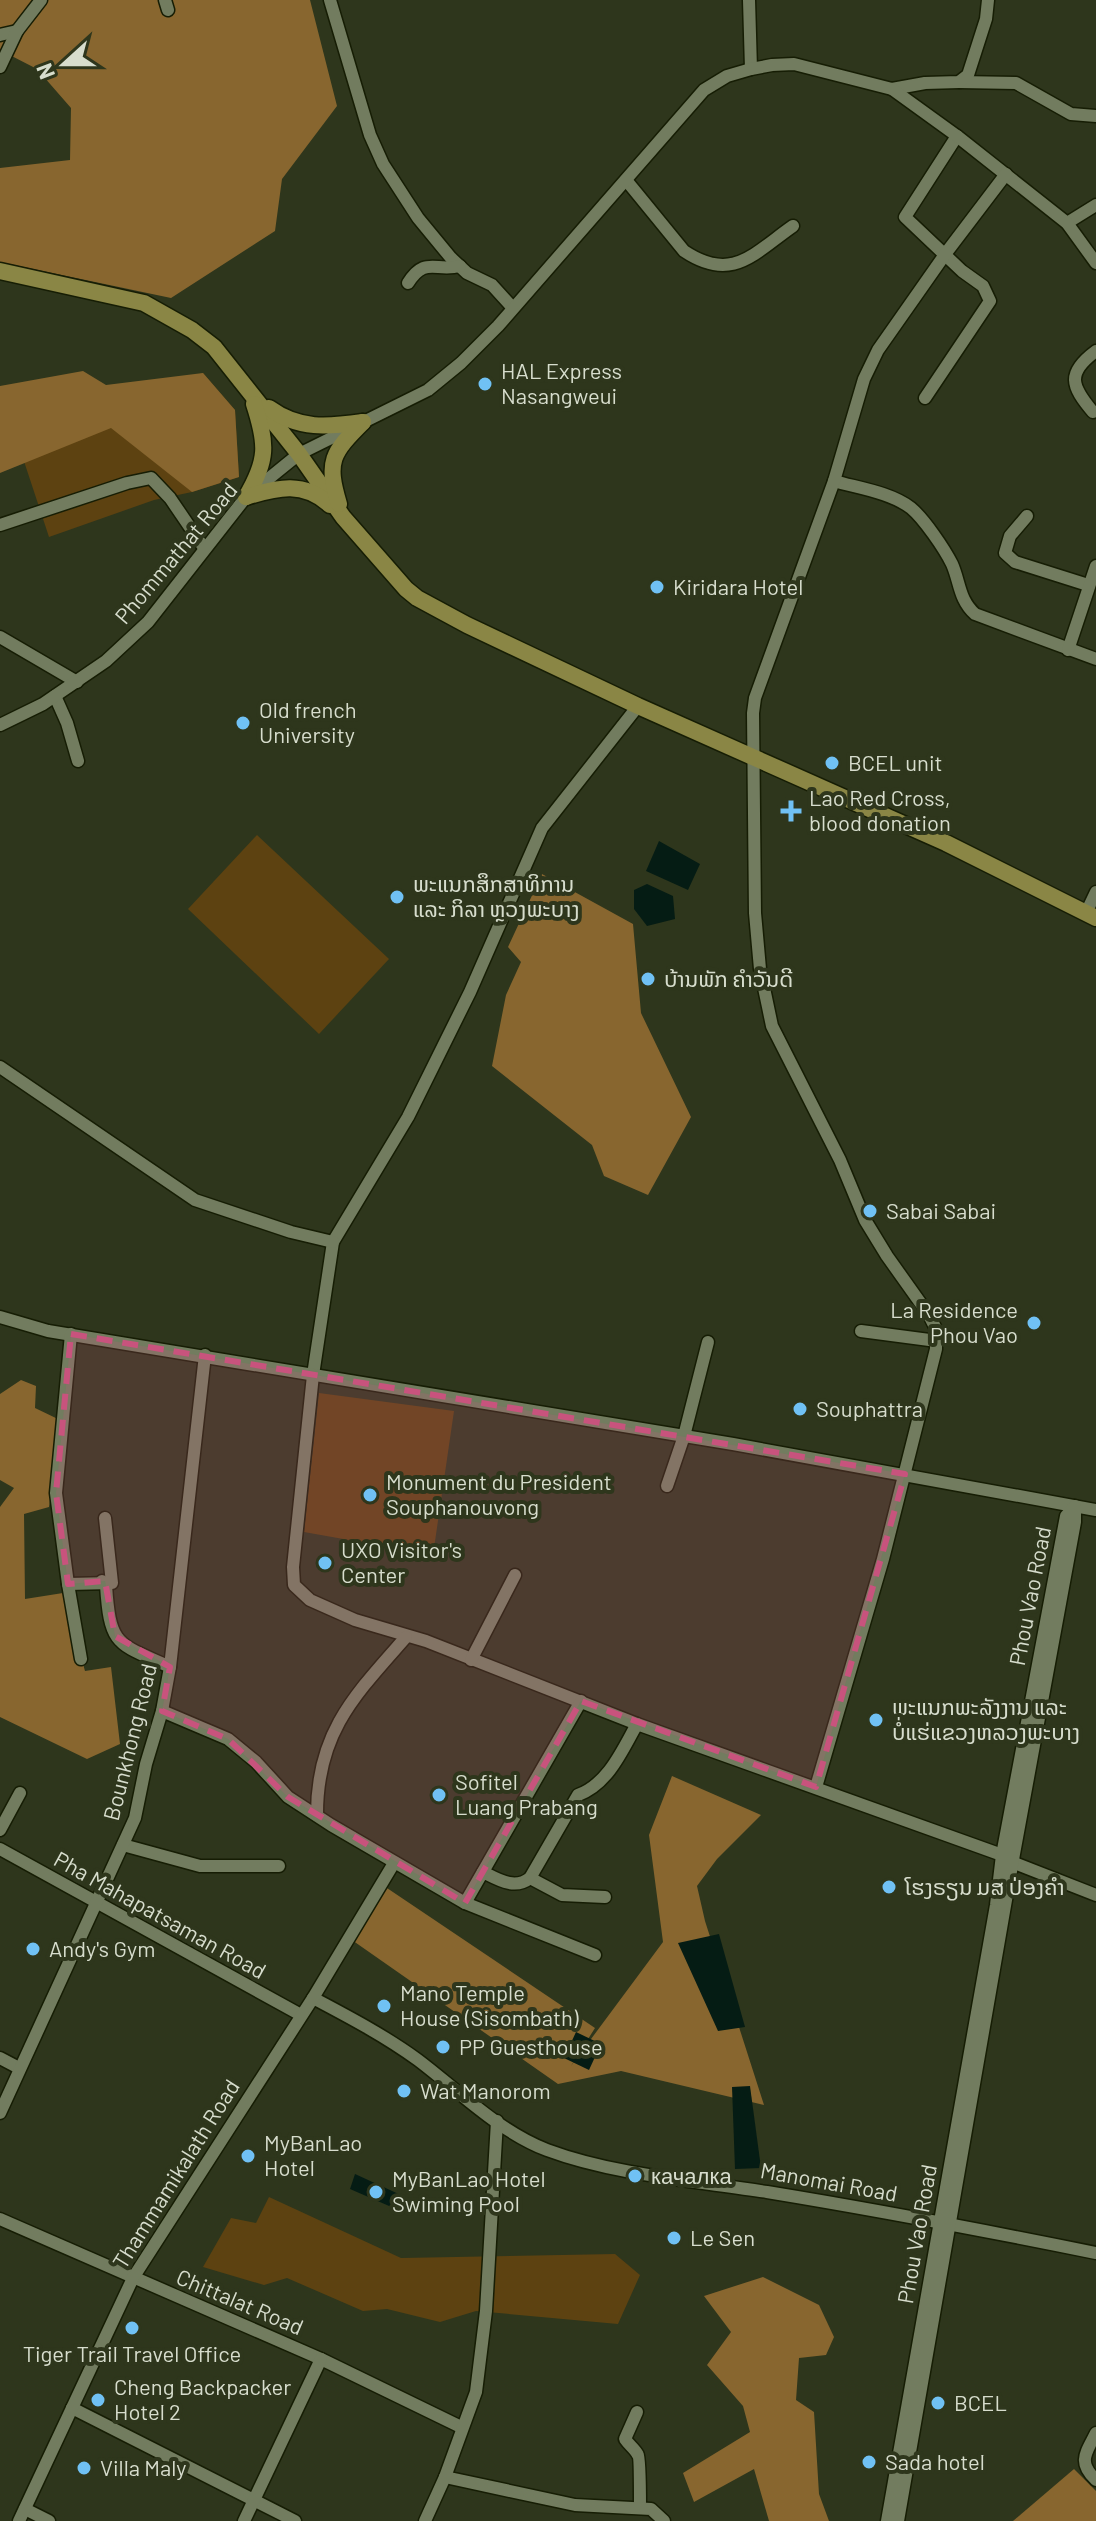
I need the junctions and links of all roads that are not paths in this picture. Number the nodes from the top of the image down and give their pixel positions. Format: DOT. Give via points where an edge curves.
graph roads {
  1 [pos="41,0"];
  2 [pos="330,0"];
  3 [pos="749,0"];
  4 [pos="988,0"];
  5 [pos="17,31"];
  6 [pos="0,35"];
  7 [pos="0,67"];
  8 [pos="751,69"];
  9 [pos="959,82"];
  10 [pos="892,89"];
  11 [pos="1096,116"];
  12 [pos="957,136"];
  13 [pos="1006,174"];
  14 [pos="626,180"];
  15 [pos="1096,205"];
  16 [pos="1067,223"];
  17 [pos="793,226"];
  18 [pos="946,253"];
  19 [pos="1096,263"];
  20 [pos="460,266"];
  21 [pos="0,271"];
  22 [pos="408,283"];
  23 [pos="512,307"];
  24 [pos="1096,351"];
  25 [pos="249,391"];
  26 [pos="925,398"];
  27 [pos="1093,412"];
  28 [pos="363,422"];
  29 [pos="299,454"];
  30 [pos="834,481"];
  31 [pos="246,497"];
  32 [pos="1027,516"];
  33 [pos="343,517"];
  34 [pos="0,525"];
  35 [pos="204,548"];
  36 [pos="1096,566"];
  37 [pos="1088,585"];
  38 [pos="0,637"];
  39 [pos="1068,650"];
  40 [pos="1096,659"];
  41 [pos="77,682"];
  42 [pos="55,696"];
  43 [pos="638,706"];
  44 [pos="0,725"];
  45 [pos="755,756"];
  46 [pos="78,761"];
  47 [pos="1096,892"];
  48 [pos="1091,915"];
  49 [pos="0,1067"];
  50 [pos="333,1242"];
  51 [pos="0,1317"];
  52 [pos="861,1331"];
  53 [pos="71,1334"];
  54 [pos="937,1341"];
  55 [pos="708,1342"];
  56 [pos="205,1355"];
  57 [pos="313,1375"];
  58 [pos="684,1436"];
  59 [pos="905,1474"];
  60 [pos="667,1486"];
  61 [pos="1075,1506"];
  62 [pos="1096,1510"];
  63 [pos="105,1518"];
  64 [pos="515,1575"];
  65 [pos="102,1581"];
  66 [pos="68,1584"];
  67 [pos="406,1637"];
  68 [pos="81,1659"];
  69 [pos="471,1660"];
  70 [pos="170,1667"];
  71 [pos="581,1701"];
  72 [pos="162,1711"];
  73 [pos="637,1724"];
  74 [pos="816,1787"];
  75 [pos="20,1793"];
  76 [pos="317,1814"];
  77 [pos="0,1830"];
  78 [pos="123,1845"];
  79 [pos="0,1849"];
  80 [pos="1007,1859"];
  81 [pos="394,1863"];
  82 [pos="279,1866"];
  83 [pos="483,1872"];
  84 [pos="530,1878"];
  85 [pos="1096,1895"];
  86 [pos="605,1897"];
  87 [pos="97,1903"];
  88 [pos="465,1903"];
  89 [pos="595,1955"];
  90 [pos="313,1998"];
  91 [pos="301,2015"];
  92 [pos="0,2058"];
  93 [pos="19,2068"];
  94 [pos="0,2113"];
  95 [pos="497,2121"];
  96 [pos="0,2219"];
  97 [pos="943,2222"];
  98 [pos="1096,2253"];
  99 [pos="133,2278"];
  100 [pos="321,2359"];
  101 [pos="72,2408"];
  102 [pos="637,2412"];
  103 [pos="461,2427"];
  104 [pos="1096,2433"];
  105 [pos="445,2477"];
  106 [pos="1096,2480"];
  107 [pos="255,2499"];
  108 [pos="640,2508"];
  109 [pos="22,2515"];
  110 [pos="49,2521"];
  111 [pos="244,2521"];
  112 [pos="295,2521"];
  113 [pos="425,2521"];
  114 [pos="664,2521"];
  115 [pos="887,2521"];
  116 [pos="898,2521"];
  1 -- 5 [label="street"];
  2 -- 20 [label="street" via="379,156 418,218"];
  3 -- 8 [label="street"];
  4 -- 9 [label="street" via="970,71"];
  5 -- 6 [label="street"];
  5 -- 7 [label="street"];
  8 -- 10 [label="street, Phommathat Road" via="794,64"];
  8 -- 14 [label="street, Phommathat Road" via="704,90"];
  9 -- 10 [label="street"];
  9 -- 11 [label="street" via="1016,83 1071,114"];
  10 -- 12 [label="street"];
  12 -- 13 [label="street"];
  12 -- 18 [label="street" via="905,217"];
  13 -- 16 [label="street"];
  13 -- 18 [label="street"];
  14 -- 17 [label="street" via="684,251 720,267 743,261"];
  14 -- 23 [label="street, Phommathat Road"];
  15 -- 16 [label="street"];
  16 -- 19 [label="street"];
  18 -- 26 [label="street" via="983,286 990,301"];
  18 -- 30 [label="street" via="878,350 864,379"];
  20 -- 22 [label="street" via="427,266"];
  20 -- 23 [label="street" via="492,285"];
  21 -- 25 [label="main road" via="144,303 214,347"];
  23 -- 28 [label="street, Phommathat Road" via="428,390"];
  24 -- 27 [label="street" via="1073,375 1079,396"];
  25 -- 28 [label="main road" via="295,424"];
  25 -- 29 [label="main road"];
  25 -- 31 [label="main road" via="265,451 260,474"];
  28 -- 29 [label="street, Phommathat Road"];
  28 -- 33 [label="main road" via="340,445 331,466"];
  29 -- 31 [label="street, Phommathat Road"];
  29 -- 33 [label="main road"];
  30 -- 39 [label="street" via="910,508 943,548 962,598 975,614"];
  30 -- 45 [label="street" via="755,698"];
  31 -- 33 [label="main road" via="296,486 319,495"];
  31 -- 35 [label="street, Phommathat Road"];
  32 -- 37 [label="street" via="1010,536 1005,553 1015,562"];
  33 -- 43 [label="main road" via="417,598"];
  34 -- 35 [label="street" via="151,478"];
  35 -- 41 [label="street, Phommathat Road" via="148,622"];
  36 -- 37 [label="street"];
  37 -- 39 [label="street"];
  38 -- 41 [label="street"];
  39 -- 40 [label="street"];
  41 -- 42 [label="street, Phommathat Road"];
  42 -- 44 [label="street, Phommathat Road"];
  42 -- 46 [label="street"];
  43 -- 45 [label="main road"];
  43 -- 50 [label="street" via="542,828 408,1117"];
  45 -- 48 [label="main road"];
  45 -- 54 [label="street" via="755,913 772,1026 865,1220 929,1315"];
  47 -- 48 [label="street"];
  49 -- 50 [label="street" via="195,1200"];
  50 -- 57 [label="street"];
  51 -- 53 [label="street"];
  52 -- 54 [label="street"];
  53 -- 56 [label="street"];
  53 -- 66 [label="street" via="56,1493"];
  54 -- 59 [label="street"];
  55 -- 58 [label="street"];
  56 -- 57 [label="street"];
  56 -- 70 [label="street, Bounkhong Road"];
  57 -- 58 [label="street"];
  57 -- 67 [label="street" via="294,1585 310,1600"];
  58 -- 59 [label="street"];
  58 -- 60 [label="street"];
  59 -- 61 [label="street"];
  59 -- 74 [label="street"];
  61 -- 62 [label="street"];
  61 -- 80 [label="street, Phou Vao Road"];
  63 -- 65 [label="street" via="113,1579"];
  64 -- 69 [label="street"];
  65 -- 66 [label="street"];
  65 -- 70 [label="street" via="115,1636"];
  66 -- 68 [label="street"];
  67 -- 69 [label="street"];
  67 -- 76 [label="street" via="354,1697 329,1740 317,1781"];
  69 -- 71 [label="street"];
  70 -- 72 [label="street, Bounkhong Road"];
  71 -- 73 [label="street"];
  71 -- 83 [label="street"];
  72 -- 76 [label="street" via="228,1739 288,1797"];
  72 -- 78 [label="street, Bounkhong Road"];
  73 -- 74 [label="street"];
  73 -- 84 [label="street" via="615,1763 591,1791 578,1795"];
  74 -- 80 [label="street"];
  75 -- 77 [label="street"];
  76 -- 81 [label="street"];
  78 -- 82 [label="street" via="200,1866"];
  78 -- 87 [label="street, Bounkhong Road"];
  79 -- 87 [label="street, Pha Mahapatsaman Road"];
  80 -- 85 [label="street"];
  80 -- 97 [label="street, Phou Vao Road"];
  81 -- 88 [label="street"];
  81 -- 90 [label="street, Thammamikalath Road"];
  83 -- 84 [label="street" via="516,1885"];
  83 -- 88 [label="street"];
  84 -- 86 [label="street" via="562,1895"];
  87 -- 91 [label="street, Pha Mahapatsaman Road"];
  87 -- 93 [label="street, Bounkhong Road"];
  88 -- 89 [label="street"];
  90 -- 91 [label="street, Thammamikalath Road"];
  90 -- 95 [label="street, Manomai Road" via="414,2057"];
  91 -- 99 [label="street, Thammamikalath Road"];
  92 -- 93 [label="street"];
  93 -- 94 [label="street, Bounkhong Road"];
  95 -- 97 [label="street, Manomai Road" via="519,2137 574,2159"];
  95 -- 103 [label="street" via="486,2311 476,2392"];
  96 -- 99 [label="street, Chittalat Road"];
  97 -- 98 [label="street, Manomai Road"];
  97 -- 115 [label="street, Phou Vao Road"];
  97 -- 116 [label="street, Phou Vao Road"];
  99 -- 100 [label="street, Chittalat Road"];
  99 -- 101 [label="street, Thammamikalath Road"];
  100 -- 103 [label="street, Chittalat Road"];
  100 -- 107 [label="street"];
  101 -- 107 [label="street"];
  101 -- 109 [label="street, Thammamikalath Road"];
  102 -- 108 [label="street" via="625,2439 640,2462"];
  103 -- 105 [label="street"];
  104 -- 106 [label="street" via="1084,2457 1086,2471"];
  105 -- 108 [label="street" via="575,2505"];
  105 -- 113 [label="street"];
  107 -- 111 [label="street"];
  107 -- 112 [label="street"];
  108 -- 114 [label="street" via="651,2509"];
  109 -- 110 [label="street"];
}
